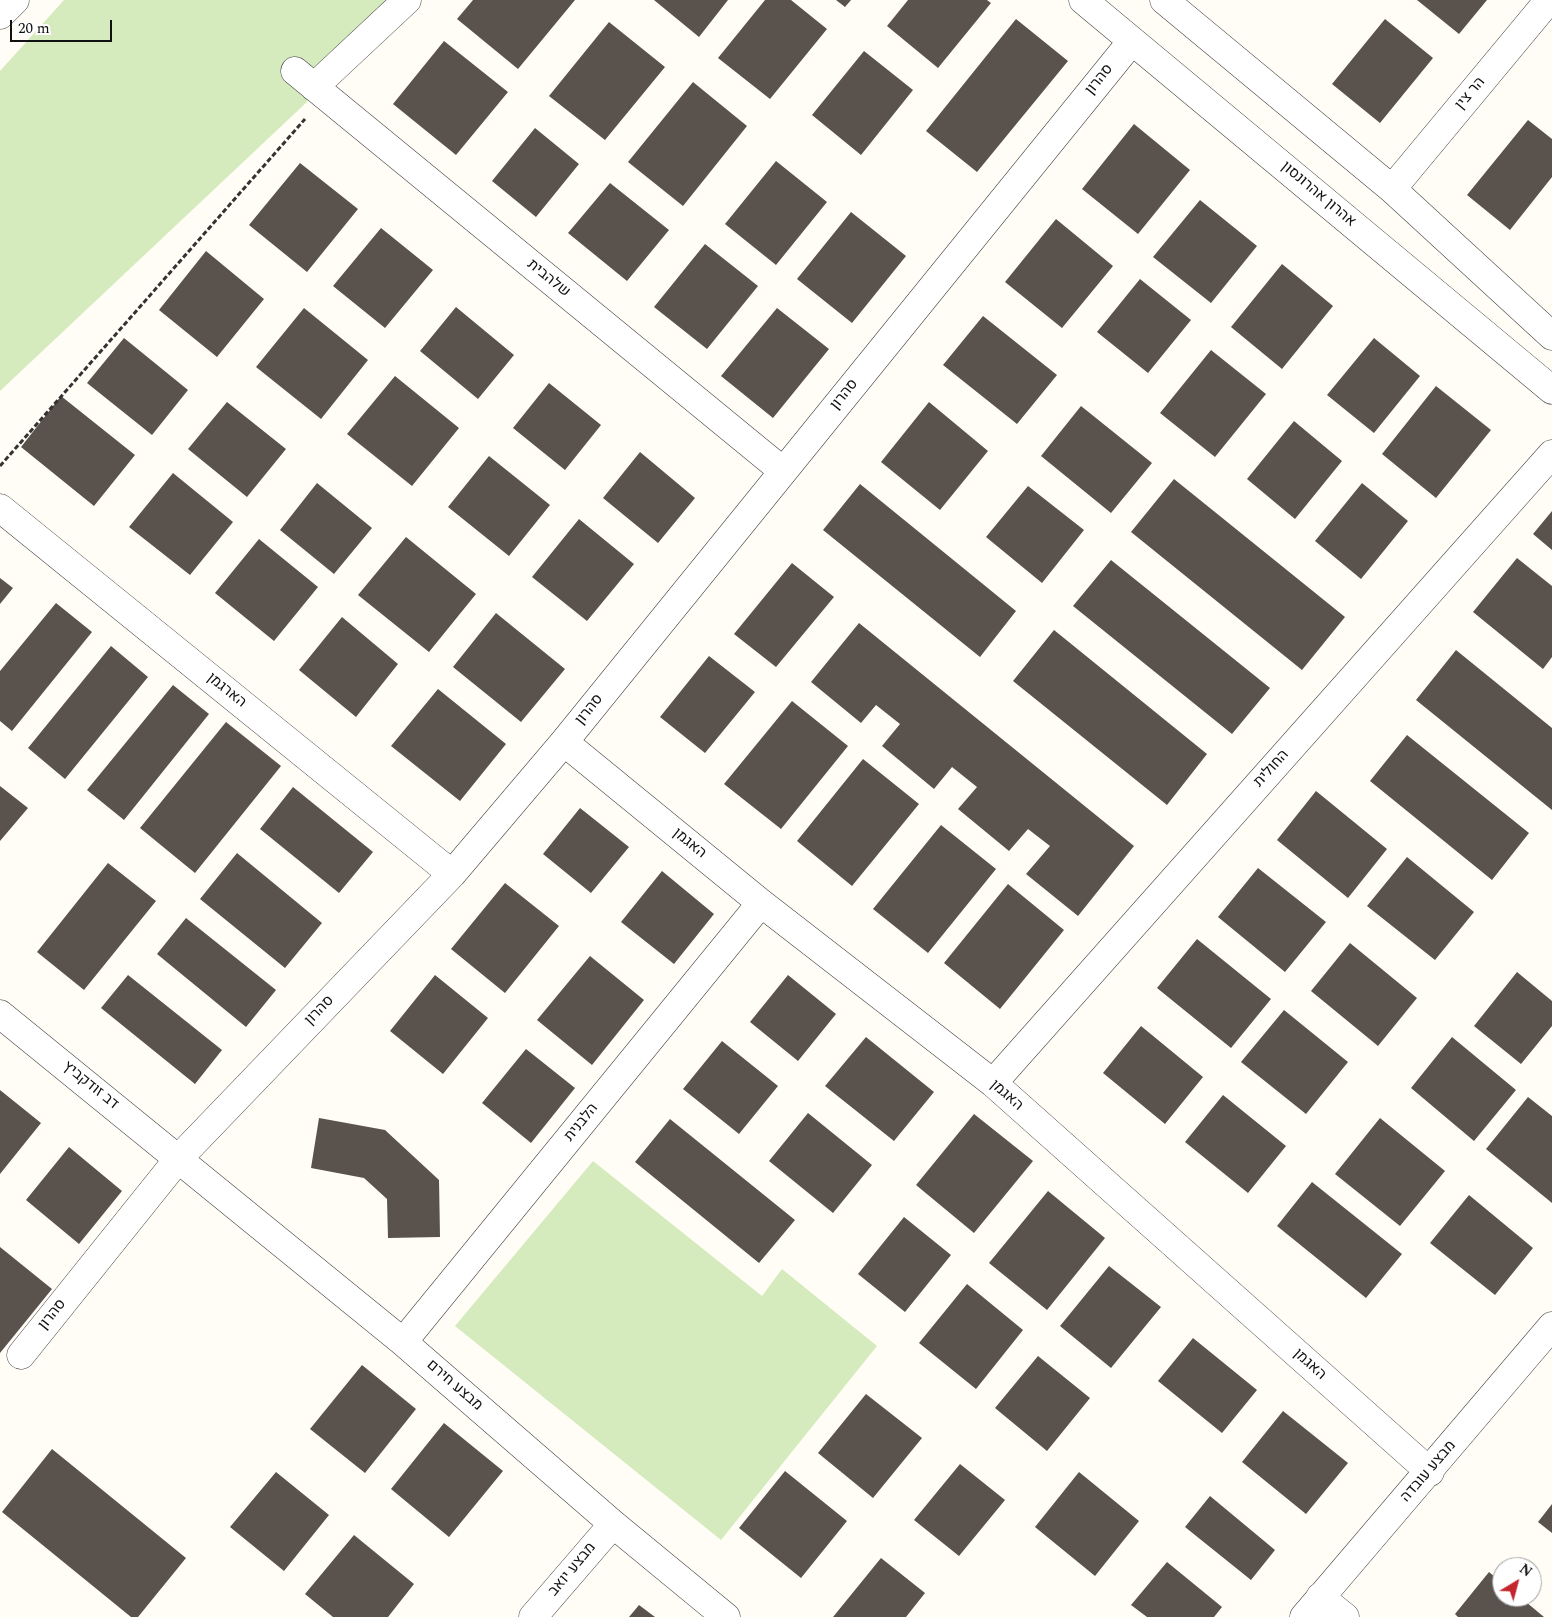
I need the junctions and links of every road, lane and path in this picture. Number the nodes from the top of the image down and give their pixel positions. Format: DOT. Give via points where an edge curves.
graph roads {
  1 [pos="15,0"];
  2 [pos="407,0"];
  3 [pos="1083,0"];
  4 [pos="1164,0"];
  5 [pos="1549,0"];
  6 [pos="0,15"];
  7 [pos="1132,41"];
  8 [pos="311,85"];
  9 [pos="1392,189"];
  10 [pos="1552,336"];
  11 [pos="1552,390"];
  12 [pos="1552,454"];
  13 [pos="0,466"];
  14 [pos="783,471"];
  15 [pos="0,508"];
  16 [pos="564,742"];
  17 [pos="452,874"];
  18 [pos="761,903"];
  19 [pos="0,1014"];
  20 [pos="992,1083"];
  21 [pos="179,1158"];
  22 [pos="1552,1326"];
  23 [pos="404,1342"];
  24 [pos="21,1355"];
  25 [pos="1430,1472"];
  26 [pos="613,1524"];
  27 [pos="1312,1607"];
  28 [pos="534,1617"];
  29 [pos="726,1617"];
  30 [pos="1345,1617"];
  1 -- 6 [label="street"];
  2 -- 8 [label="street"];
  3 -- 7 [label="street, אהרון אהרונסון"];
  4 -- 9 [label="street"];
  5 -- 9 [label="street, הר צין"];
  7 -- 11 [label="street, אהרון אהרונסון"];
  7 -- 14 [label="street, סהרון"];
  8 -- 13 [label="path"];
  8 -- 14 [label="street, שלהבית"];
  9 -- 10 [label="street"];
  12 -- 20 [label="street, החולית"];
  14 -- 16 [label="street, סהרון"];
  15 -- 17 [label="street, הארגמן"];
  16 -- 17 [label="street, סהרון"];
  16 -- 18 [label="street, האגמן"];
  17 -- 21 [label="street, סהרון"];
  18 -- 20 [label="street, האגמן"];
  18 -- 23 [label="street, הלבנית"];
  19 -- 21 [label="street, דב זודקביץ"];
  20 -- 25 [label="street, האגמן"];
  21 -- 23 [label="street, מבצע חירם"];
  21 -- 24 [label="street, סהרון"];
  22 -- 25 [label="street, מבצע עובדה"];
  23 -- 26 [label="street, מבצע חירם"];
  25 -- 27 [label="street, מבצע עובדה"];
  26 -- 28 [label="street, מבצע יואב"];
  26 -- 29 [label="street, מבצע חירם"];
  27 -- 30 [label="street"];
}
